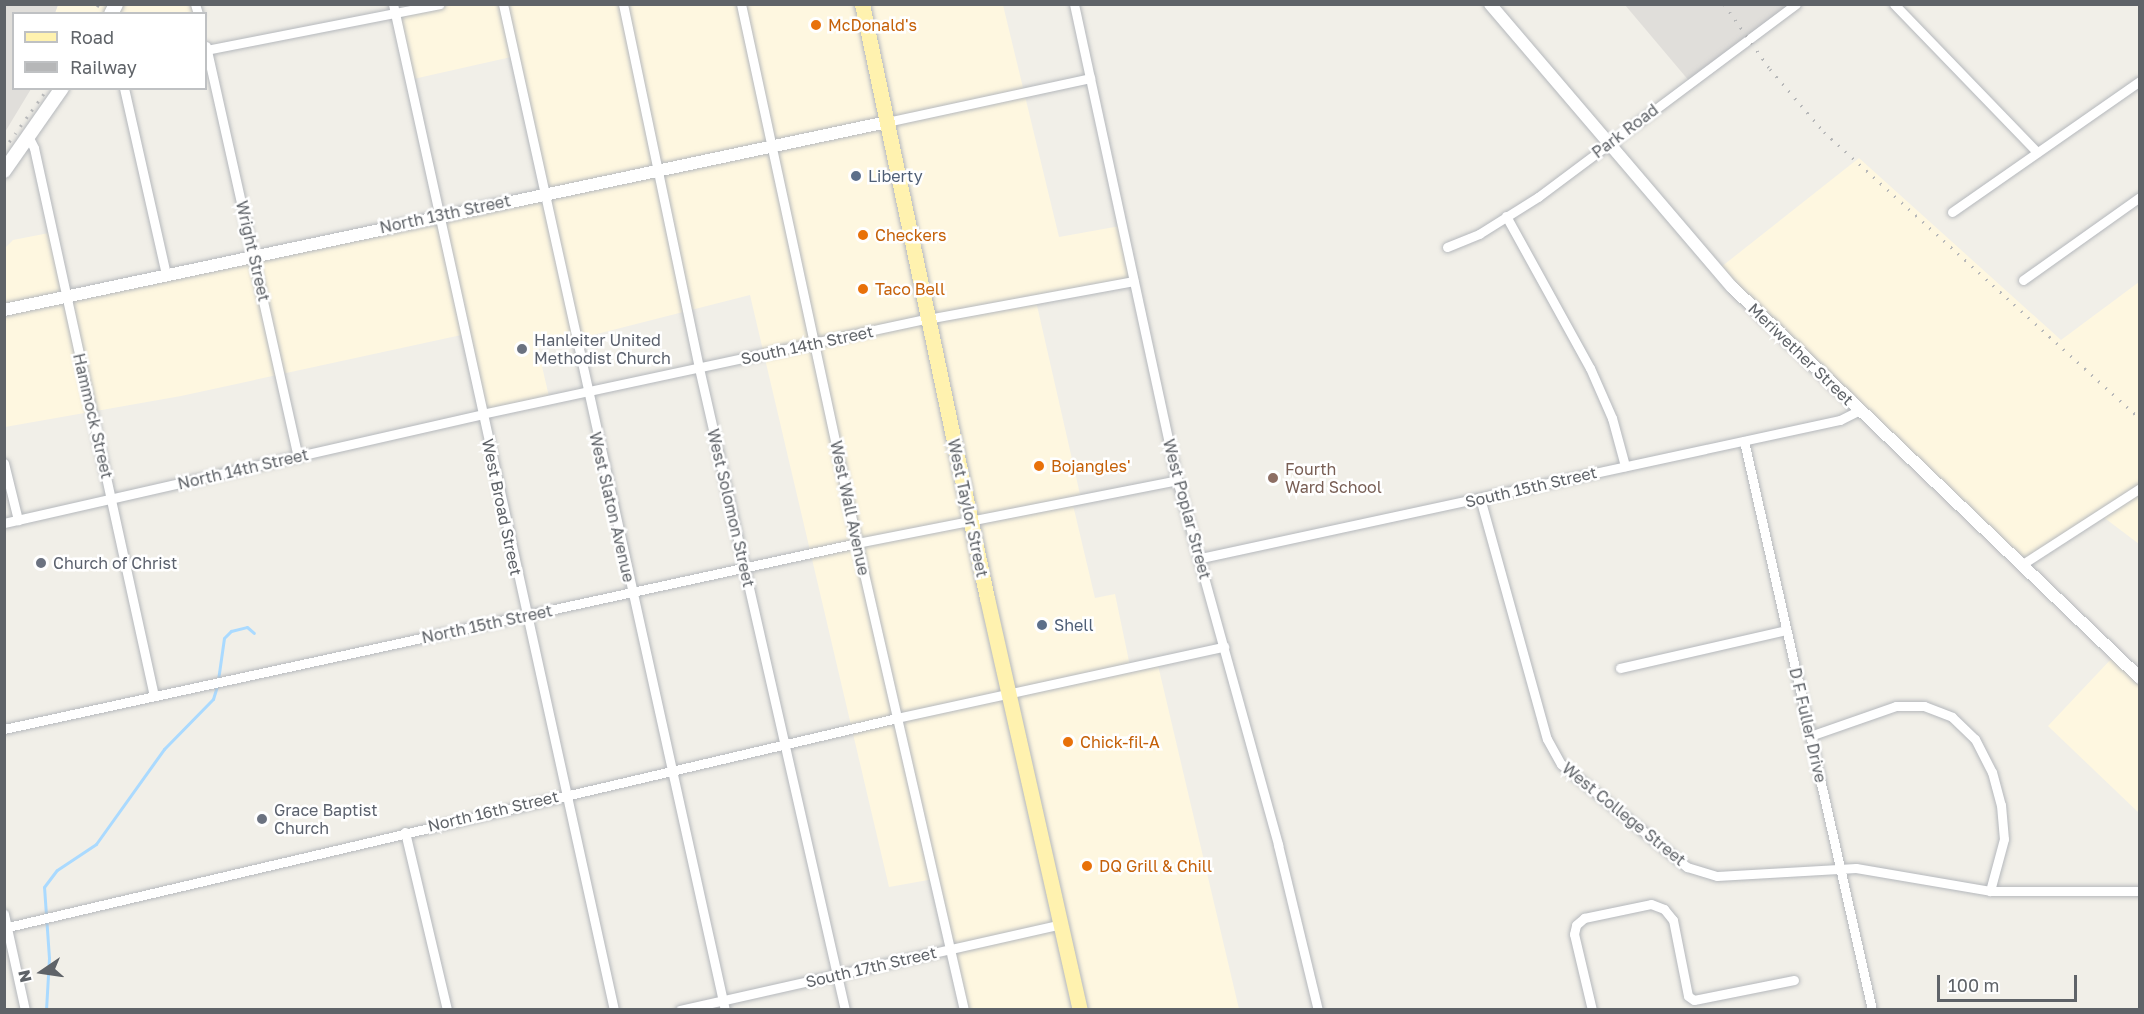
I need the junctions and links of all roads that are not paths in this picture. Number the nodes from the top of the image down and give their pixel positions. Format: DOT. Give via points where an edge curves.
graph roads {
  1 [pos="440,4"];
  2 [pos="503,4"];
  3 [pos="623,4"];
  4 [pos="741,4"];
  5 [pos="862,4"];
  6 [pos="1074,4"];
  7 [pos="1490,4"];
  8 [pos="1796,4"];
  9 [pos="1894,4"];
  10 [pos="394,8"];
  11 [pos="207,49"];
  12 [pos="207,53"];
  13 [pos="1090,78"];
  14 [pos="2139,81"];
  15 [pos="61,90"];
  16 [pos="124,90"];
  17 [pos="887,122"];
  18 [pos="28,136"];
  19 [pos="1607,143"];
  20 [pos="772,146"];
  21 [pos="2037,152"];
  22 [pos="658,170"];
  23 [pos="4,171"];
  24 [pos="542,194"];
  25 [pos="2139,196"];
  26 [pos="1952,212"];
  27 [pos="437,215"];
  28 [pos="1506,216"];
  29 [pos="1447,247"];
  30 [pos="254,256"];
  31 [pos="166,275"];
  32 [pos="2023,280"];
  33 [pos="1134,281"];
  34 [pos="66,297"];
  35 [pos="4,310"];
  36 [pos="927,320"];
  37 [pos="814,344"];
  38 [pos="699,368"];
  39 [pos="586,392"];
  40 [pos="1858,411"];
  41 [pos="482,414"];
  42 [pos="1744,441"];
  43 [pos="298,457"];
  44 [pos="4,463"];
  45 [pos="1625,466"];
  46 [pos="1177,480"];
  47 [pos="2139,488"];
  48 [pos="1480,498"];
  49 [pos="111,499"];
  50 [pos="18,520"];
  51 [pos="971,522"];
  52 [pos="4,523"];
  53 [pos="857,543"];
  54 [pos="1201,558"];
  55 [pos="2021,565"];
  56 [pos="744,569"];
  57 [pos="631,593"];
  58 [pos="526,616"];
  59 [pos="1786,630"];
  60 [pos="1224,647"];
  61 [pos="1620,668"];
  62 [pos="2139,678"];
  63 [pos="1008,693"];
  64 [pos="154,696"];
  65 [pos="897,718"];
  66 [pos="4,729"];
  67 [pos="1810,736"];
  68 [pos="784,744"];
  69 [pos="670,770"];
  70 [pos="565,795"];
  71 [pos="405,832"];
  72 [pos="1840,867"];
  73 [pos="1990,891"];
  74 [pos="2139,891"];
  75 [pos="4,914"];
  76 [pos="1061,924"];
  77 [pos="8,927"];
  78 [pos="8,949"];
  79 [pos="950,949"];
  80 [pos="837,975"];
  81 [pos="1794,980"];
  82 [pos="724,1005"];
  83 [pos="25,1010"];
  84 [pos="447,1010"];
  85 [pos="614,1010"];
  86 [pos="681,1010"];
  87 [pos="845,1010"];
  88 [pos="964,1010"];
  89 [pos="1080,1010"];
  90 [pos="1318,1010"];
  91 [pos="1593,1010"];
  92 [pos="1872,1010"];
  1 -- 10 [label="street"];
  2 -- 24 [label="street, West Slaton Avenue"];
  3 -- 22 [label="street, West Solomon Street"];
  4 -- 20 [label="street, West Wall Avenue"];
  5 -- 17 [label="main road, West Taylor Street"];
  6 -- 13 [label="street, West Poplar Street"];
  7 -- 19 [label="street, Meriwether Street"];
  8 -- 19 [label="street, Park Road"];
  9 -- 21 [label="street"];
  10 -- 11 [label="street"];
  10 -- 27 [label="street, West Broad Street"];
  12 -- 30 [label="street, Wright Street"];
  13 -- 17 [label="street"];
  13 -- 33 [label="street, West Poplar Street"];
  14 -- 21 [label="street"];
  15 -- 18 [label="main road"];
  16 -- 31 [label="street"];
  17 -- 20 [label="street, North 13th Street"];
  17 -- 36 [label="main road, West Taylor Street"];
  18 -- 23 [label="main road"];
  18 -- 34 [label="street, Hammock Street" via="34,148"];
  19 -- 28 [label="street, Park Road"];
  19 -- 40 [label="street, Meriwether Street" via="1732,287"];
  20 -- 22 [label="street, North 13th Street"];
  20 -- 37 [label="street, West Wall Avenue"];
  21 -- 26 [label="street"];
  22 -- 24 [label="street, North 13th Street"];
  22 -- 38 [label="street, West Solomon Street"];
  24 -- 27 [label="street, North 13th Street"];
  24 -- 39 [label="street, West Slaton Avenue"];
  25 -- 32 [label="street"];
  27 -- 30 [label="street, North 13th Street"];
  27 -- 41 [label="street, West Broad Street"];
  28 -- 29 [label="street, Park Road" via="1479,234"];
  28 -- 45 [label="street" via="1590,368 1612,417"];
  30 -- 31 [label="street, North 13th Street"];
  30 -- 43 [label="street, Wright Street"];
  31 -- 34 [label="street, North 13th Street"];
  33 -- 36 [label="street, South 14th Street"];
  33 -- 46 [label="street, West Poplar Street"];
  34 -- 35 [label="street, North 13th Street"];
  34 -- 49 [label="street, Hammock Street"];
  36 -- 37 [label="street, South 14th Street"];
  36 -- 51 [label="main road, West Taylor Street"];
  37 -- 38 [label="street, South 14th Street"];
  37 -- 53 [label="street, West Wall Avenue"];
  38 -- 39 [label="street, South 14th Street"];
  38 -- 56 [label="street, West Solomon Street"];
  39 -- 41 [label="street, South 14th Street"];
  39 -- 57 [label="street, West Slaton Avenue"];
  40 -- 42 [label="street, South 15th Street" via="1840,420"];
  40 -- 55 [label="street, Meriwether Street"];
  41 -- 43 [label="street, North 14th Street"];
  41 -- 58 [label="street, West Broad Street"];
  42 -- 45 [label="street, South 15th Street"];
  42 -- 59 [label="street, D F Fuller Drive"];
  43 -- 49 [label="street, North 14th Street"];
  44 -- 50 [label="street"];
  45 -- 48 [label="street, South 15th Street"];
  46 -- 51 [label="street"];
  46 -- 54 [label="street, West Poplar Street"];
  47 -- 55 [label="street"];
  48 -- 54 [label="street, South 15th Street"];
  48 -- 72 [label="street, West College Street" via="1547,739 1561,764 1687,867 1717,876"];
  49 -- 50 [label="street, North 14th Street"];
  49 -- 64 [label="street, Hammock Street"];
  50 -- 52 [label="street, North 14th Street"];
  51 -- 53 [label="street, North 15th Street"];
  51 -- 63 [label="main road, West Taylor Street"];
  53 -- 56 [label="street, North 15th Street"];
  53 -- 65 [label="street, West Wall Avenue"];
  54 -- 60 [label="street, West Poplar Street"];
  55 -- 62 [label="street, Meriwether Street"];
  56 -- 57 [label="street, North 15th Street"];
  56 -- 68 [label="street, West Solomon Street"];
  57 -- 58 [label="street, North 15th Street"];
  57 -- 69 [label="street, West Slaton Avenue"];
  58 -- 64 [label="street, North 15th Street"];
  58 -- 70 [label="street, West Broad Street"];
  59 -- 61 [label="street"];
  59 -- 67 [label="street, D F Fuller Drive"];
  60 -- 63 [label="street, North 16th Street"];
  60 -- 90 [label="street, West Poplar Street"];
  63 -- 65 [label="street, North 16th Street"];
  63 -- 76 [label="main road, West Taylor Street"];
  64 -- 66 [label="street, North 15th Street"];
  65 -- 68 [label="street, North 16th Street"];
  65 -- 79 [label="street, West Wall Avenue"];
  67 -- 72 [label="street, D F Fuller Drive"];
  67 -- 73 [label="street" via="1896,706 1924,706 1952,717 1976,739 2001,805 2004,839"];
  68 -- 69 [label="street, North 16th Street"];
  68 -- 80 [label="street, West Solomon Street"];
  69 -- 70 [label="street, North 16th Street"];
  69 -- 82 [label="street, West Slaton Avenue"];
  70 -- 71 [label="street, North 16th Street"];
  70 -- 85 [label="street, West Broad Street"];
  71 -- 77 [label="street, North 16th Street"];
  71 -- 84 [label="street"];
  72 -- 73 [label="street, West College Street"];
  72 -- 92 [label="street, D F Fuller Drive"];
  73 -- 74 [label="street, West College Street"];
  75 -- 77 [label="street"];
  76 -- 79 [label="street, South 17th Street"];
  76 -- 89 [label="main road, West Taylor Street"];
  77 -- 78 [label="street"];
  78 -- 83 [label="street"];
  79 -- 80 [label="street, South 17th Street"];
  79 -- 88 [label="street, West Wall Avenue"];
  80 -- 82 [label="street, South 17th Street"];
  80 -- 87 [label="street, West Solomon Street"];
  81 -- 91 [label="street" via="1694,1000 1688,996 1673,920 1664,909 1651,904 1584,918 1576,925"];
  82 -- 86 [label="street, South 17th Street"];
}
